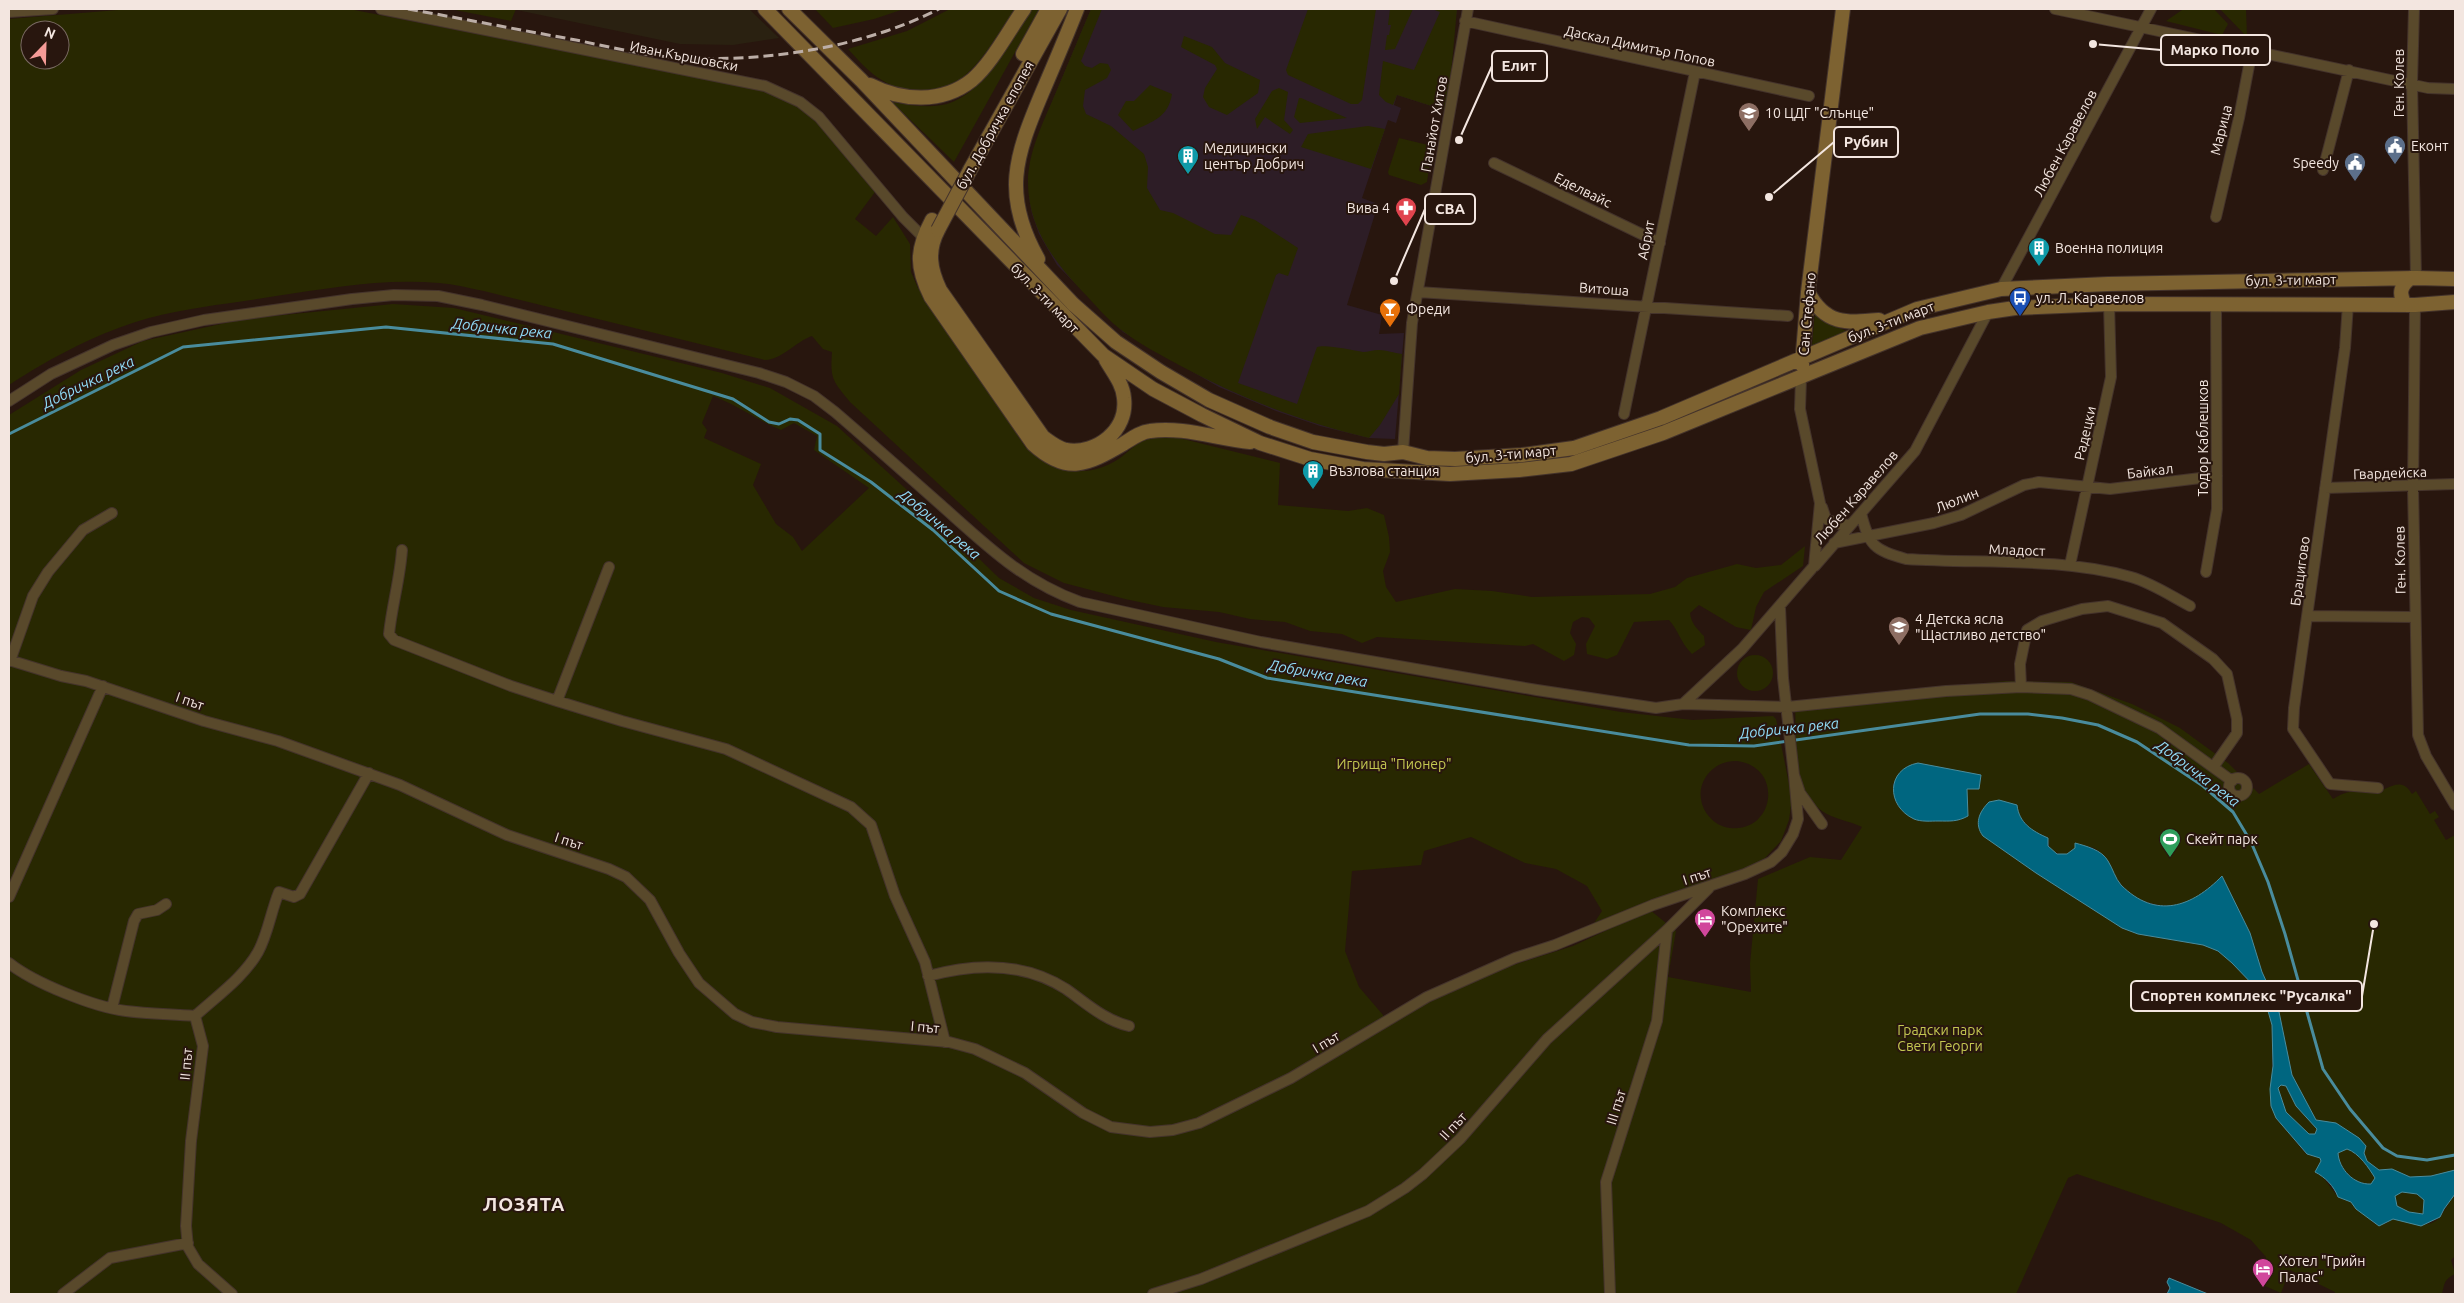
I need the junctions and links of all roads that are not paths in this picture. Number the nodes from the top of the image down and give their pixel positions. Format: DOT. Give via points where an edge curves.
graph roads {
  1 [pos="53,9"];
  2 [pos="381,9"];
  3 [pos="765,9"];
  4 [pos="789,9"];
  5 [pos="1024,9"];
  6 [pos="1048,9"];
  7 [pos="1060,9"];
  8 [pos="1077,9"];
  9 [pos="1468,9"];
  10 [pos="1843,9"];
  11 [pos="2055,9"];
  12 [pos="2151,9"];
  13 [pos="2414,9"];
  14 [pos="9,12"];
  15 [pos="1466,21"];
  16 [pos="2142,27"];
  17 [pos="2252,50"];
  18 [pos="2349,70"];
  19 [pos="1695,72"];
  20 [pos="861,80"];
  21 [pos="2412,83"];
  22 [pos="2455,89"];
  23 [pos="1809,96"];
  24 [pos="1494,163"];
  25 [pos="967,167"];
  26 [pos="2323,170"];
  27 [pos="2216,217"];
  28 [pos="931,232"];
  29 [pos="1660,243"];
  30 [pos="2415,278"];
  31 [pos="1050,279"];
  32 [pos="2455,279"];
  33 [pos="2001,289"];
  34 [pos="1418,292"];
  35 [pos="1808,292"];
  36 [pos="2455,302"];
  37 [pos="2109,304"];
  38 [pos="2216,304"];
  39 [pos="2348,304"];
  40 [pos="2414,305"];
  41 [pos="1648,306"];
  42 [pos="1988,312"];
  43 [pos="1788,316"];
  44 [pos="1893,319"];
  45 [pos="1103,355"];
  46 [pos="1803,357"];
  47 [pos="1801,378"];
  48 [pos="9,401"];
  49 [pos="1624,414"];
  50 [pos="1260,443"];
  51 [pos="1403,453"];
  52 [pos="1401,471"];
  53 [pos="2217,476"];
  54 [pos="2455,484"];
  55 [pos="2412,487"];
  56 [pos="2087,488"];
  57 [pos="2325,488"];
  58 [pos="1820,503"];
  59 [pos="112,513"];
  60 [pos="1860,513"];
  61 [pos="1850,525"];
  62 [pos="1866,536"];
  63 [pos="1834,543"];
  64 [pos="402,550"];
  65 [pos="2070,565"];
  66 [pos="1814,566"];
  67 [pos="609,567"];
  68 [pos="2206,572"];
  69 [pos="2190,606"];
  70 [pos="1780,607"];
  71 [pos="2308,616"];
  72 [pos="2415,618"];
  73 [pos="10,660"];
  74 [pos="103,686"];
  75 [pos="2021,687"];
  76 [pos="557,701"];
  77 [pos="1683,704"];
  78 [pos="1787,707"];
  79 [pos="2214,766"];
  80 [pos="369,773"];
  81 [pos="1794,775"];
  82 [pos="2232,781"];
  83 [pos="2378,788"];
  84 [pos="2455,805"];
  85 [pos="1822,824"];
  86 [pos="1711,886"];
  87 [pos="9,897"];
  88 [pos="166,904"];
  89 [pos="1667,930"];
  90 [pos="9,963"];
  91 [pos="928,976"];
  92 [pos="112,1008"];
  93 [pos="195,1016"];
  94 [pos="1129,1026"];
  95 [pos="944,1042"];
  96 [pos="188,1243"];
  97 [pos="63,1294"];
  98 [pos="232,1294"];
  99 [pos="1153,1294"];
  100 [pos="1610,1294"];
  1 -- 14 [label="street"];
  2 -- 28 [label="street, Иван Кършовски" via="765,86 784,93 819,117 903,216"];
  3 -- 45 [label="main road, бул. 3-ти март"];
  4 -- 20 [label="main road, бул. 3-ти март"];
  5 -- 20 [label="main road" via="983,67 959,89 908,98 886,93"];
  6 -- 25 [label="main road, бул. Добричка епопея"];
  7 -- 25 [label="main road, бул. Добричка епопея"];
  8 -- 31 [label="main road" via="1027,128 1016,166 1016,200 1020,217 1027,239"];
  9 -- 15 [label="street, Панайот Хитов"];
  10 -- 35 [label="main road, Сан Стефано"];
  11 -- 16 [label="street"];
  12 -- 16 [label="street, Любен Каравелов"];
  13 -- 21 [label="street, Ген. Колев"];
  15 -- 19 [label="street, Даскал Димитър Попов"];
  15 -- 34 [label="street, Панайот Хитов"];
  16 -- 17 [label="street"];
  16 -- 33 [label="street, Любен Каравелов"];
  17 -- 18 [label="street"];
  17 -- 27 [label="street, Марица"];
  18 -- 21 [label="street"];
  18 -- 26 [label="street"];
  19 -- 23 [label="street, Даскал Димитър Попов"];
  19 -- 29 [label="street, Абрит"];
  20 -- 31 [label="main road, бул. 3-ти март"];
  21 -- 22 [label="street" via="2428,88"];
  21 -- 30 [label="street, Ген. Колев"];
  24 -- 29 [label="street, Еделвайс"];
  25 -- 28 [label="main road, бул. Добричка епопея, bridge"];
  28 -- 45 [label="main road" via="931,263 940,290 1043,437 1053,445 1064,450 1087,450 1098,446 1116,430 1125,407 1124,397"];
  28 -- 50 [label="main road" via="919,258 922,278 931,297 1033,444 1043,453 1058,461 1084,464 1137,435 1164,430"];
  29 -- 41 [label="street, Абрит"];
  30 -- 32 [label="main road, бул. 3-ти март"];
  30 -- 33 [label="main road, бул. 3-ти март"];
  30 -- 40 [label="main road" via="2405,282 2401,291 2402,298"];
  30 -- 40 [label="main road" via="2426,281 2430,290 2427,300"];
  31 -- 51 [label="main road, бул. 3-ти март" via="1116,342 1209,400 1313,442 1367,452"];
  33 -- 44 [label="main road, бул. 3-ти март" via="1917,309"];
  34 -- 41 [label="street, Витоша"];
  34 -- 51 [label="street, Панайот Хитов" via="1412,323"];
  35 -- 44 [label="main road" via="1814,304 1835,320"];
  35 -- 46 [label="main road, Сан Стефано"];
  36 -- 40 [label="main road, бул. 3-ти март"];
  37 -- 38 [label="main road, бул. 3-ти март"];
  37 -- 42 [label="main road, бул. 3-ти март"];
  37 -- 56 [label="street, Радецки" via="2111,377"];
  38 -- 39 [label="main road, бул. 3-ти март"];
  38 -- 53 [label="street, Тодор Каблешков"];
  39 -- 40 [label="main road, бул. 3-ти март"];
  39 -- 57 [label="street, Брацигово"];
  40 -- 55 [label="street, Ген. Колев"];
  41 -- 43 [label="street, Витоша"];
  41 -- 49 [label="street, Абрит"];
  42 -- 47 [label="main road, бул. 3-ти март" via="1920,328"];
  42 -- 60 [label="street, Любен Каравелов" via="1915,451"];
  44 -- 46 [label="main road, бул. 3-ти март"];
  45 -- 50 [label="main road, бул. 3-ти март" via="1153,389"];
  46 -- 47 [label="main road, Сан Стефано"];
  46 -- 51 [label="main road, бул. 3-ти март" via="1661,418 1574,448 1522,455 1455,458 1427,458"];
  47 -- 52 [label="main road, бул. 3-ти март" via="1663,433 1571,464 1450,474"];
  47 -- 58 [label="street, Сан Стефано" via="1800,409"];
  48 -- 77 [label="street" via="51,374 113,345 151,332 204,320 352,299 394,295 438,296 690,355 786,382 814,396 835,412 1017,570 1052,592 1080,602 1261,642 1537,690 1656,708"];
  50 -- 52 [label="main road, бул. 3-ти март" via="1363,469"];
  51 -- 52 [label="main road" via="1395,455 1392,463"];
  53 -- 56 [label="street, Байкал" via="2110,489"];
  53 -- 68 [label="street, Тодор Каблешков" via="2215,530"];
  54 -- 55 [label="street, Гвардейска"];
  55 -- 57 [label="street, Гвардейска"];
  55 -- 72 [label="street, Ген. Колев"];
  56 -- 62 [label="street, Люлин" via="2039,482 2024,485 1960,515"];
  56 -- 65 [label="street, Радецки"];
  57 -- 71 [label="street, Брацигово"];
  58 -- 61 [label="street" via="1826,518"];
  58 -- 66 [label="street, Сан Стефано"];
  59 -- 73 [label="street" via="83,530 48,572 33,596"];
  60 -- 61 [label="street, Любен Каравелов"];
  60 -- 62 [label="street"];
  61 -- 63 [label="street, Любен Каравелов"];
  62 -- 63 [label="street, Люлин"];
  62 -- 65 [label="street, Младост" via="1872,544 1906,559"];
  63 -- 66 [label="street, Любен Каравелов"];
  64 -- 76 [label="street" via="399,584 393,599 391,637 511,686"];
  65 -- 69 [label="street, Младост" via="2133,578"];
  66 -- 70 [label="street"];
  67 -- 76 [label="street"];
  70 -- 77 [label="street"];
  70 -- 78 [label="street"];
  71 -- 72 [label="street"];
  71 -- 83 [label="street, Брацигово" via="2293,729 2330,784"];
  72 -- 84 [label="street, Ген. Колев" via="2418,734 2426,756"];
  73 -- 74 [label="street, І път"];
  74 -- 80 [label="street, І път"];
  74 -- 87 [label="street"];
  75 -- 78 [label="street"];
  75 -- 79 [label="street" via="2071,689 2090,695 2159,728"];
  75 -- 79 [label="street" via="2020,664 2027,630 2042,621 2082,609 2108,606 2162,623 2212,659 2227,674 2237,733"];
  76 -- 91 [label="street" via="733,751 851,807 871,825 892,888 913,932"];
  77 -- 78 [label="street"];
  78 -- 81 [label="street"];
  79 -- 82 [label="street"];
  80 -- 93 [label="street" via="300,894 294,897 279,892 264,939 247,968"];
  80 -- 95 [label="street, І път" via="507,835 626,877 650,900 699,983 735,1014 752,1022"];
  81 -- 85 [label="street" via="1800,793"];
  81 -- 86 [label="street, І път" via="1798,820 1782,852 1762,866"];
  86 -- 89 [label="street, ІІ път"];
  86 -- 95 [label="street, І път" via="1652,905 1515,958 1427,997 1292,1078 1199,1123 1174,1130 1132,1132 1111,1127 1083,1113 1025,1073 975,1049"];
  88 -- 92 [label="street" via="157,910 138,914 134,921"];
  89 -- 99 [label="street, ІІ път" via="1547,1039 1460,1139 1405,1188 1368,1211 1201,1279"];
  89 -- 100 [label="street, ІІІ път" via="1657,1021 1606,1182"];
  90 -- 92 [label="street" via="41,982"];
  91 -- 94 [label="street" via="969,968 998,966 1021,969 1064,988 1098,1013"];
  91 -- 95 [label="street"];
  92 -- 93 [label="street"];
  93 -- 96 [label="street, ІІ път" via="202,1046 191,1141"];
  96 -- 97 [label="street" via="110,1258"];
  96 -- 98 [label="street, ІІ път" via="198,1264"];
}
